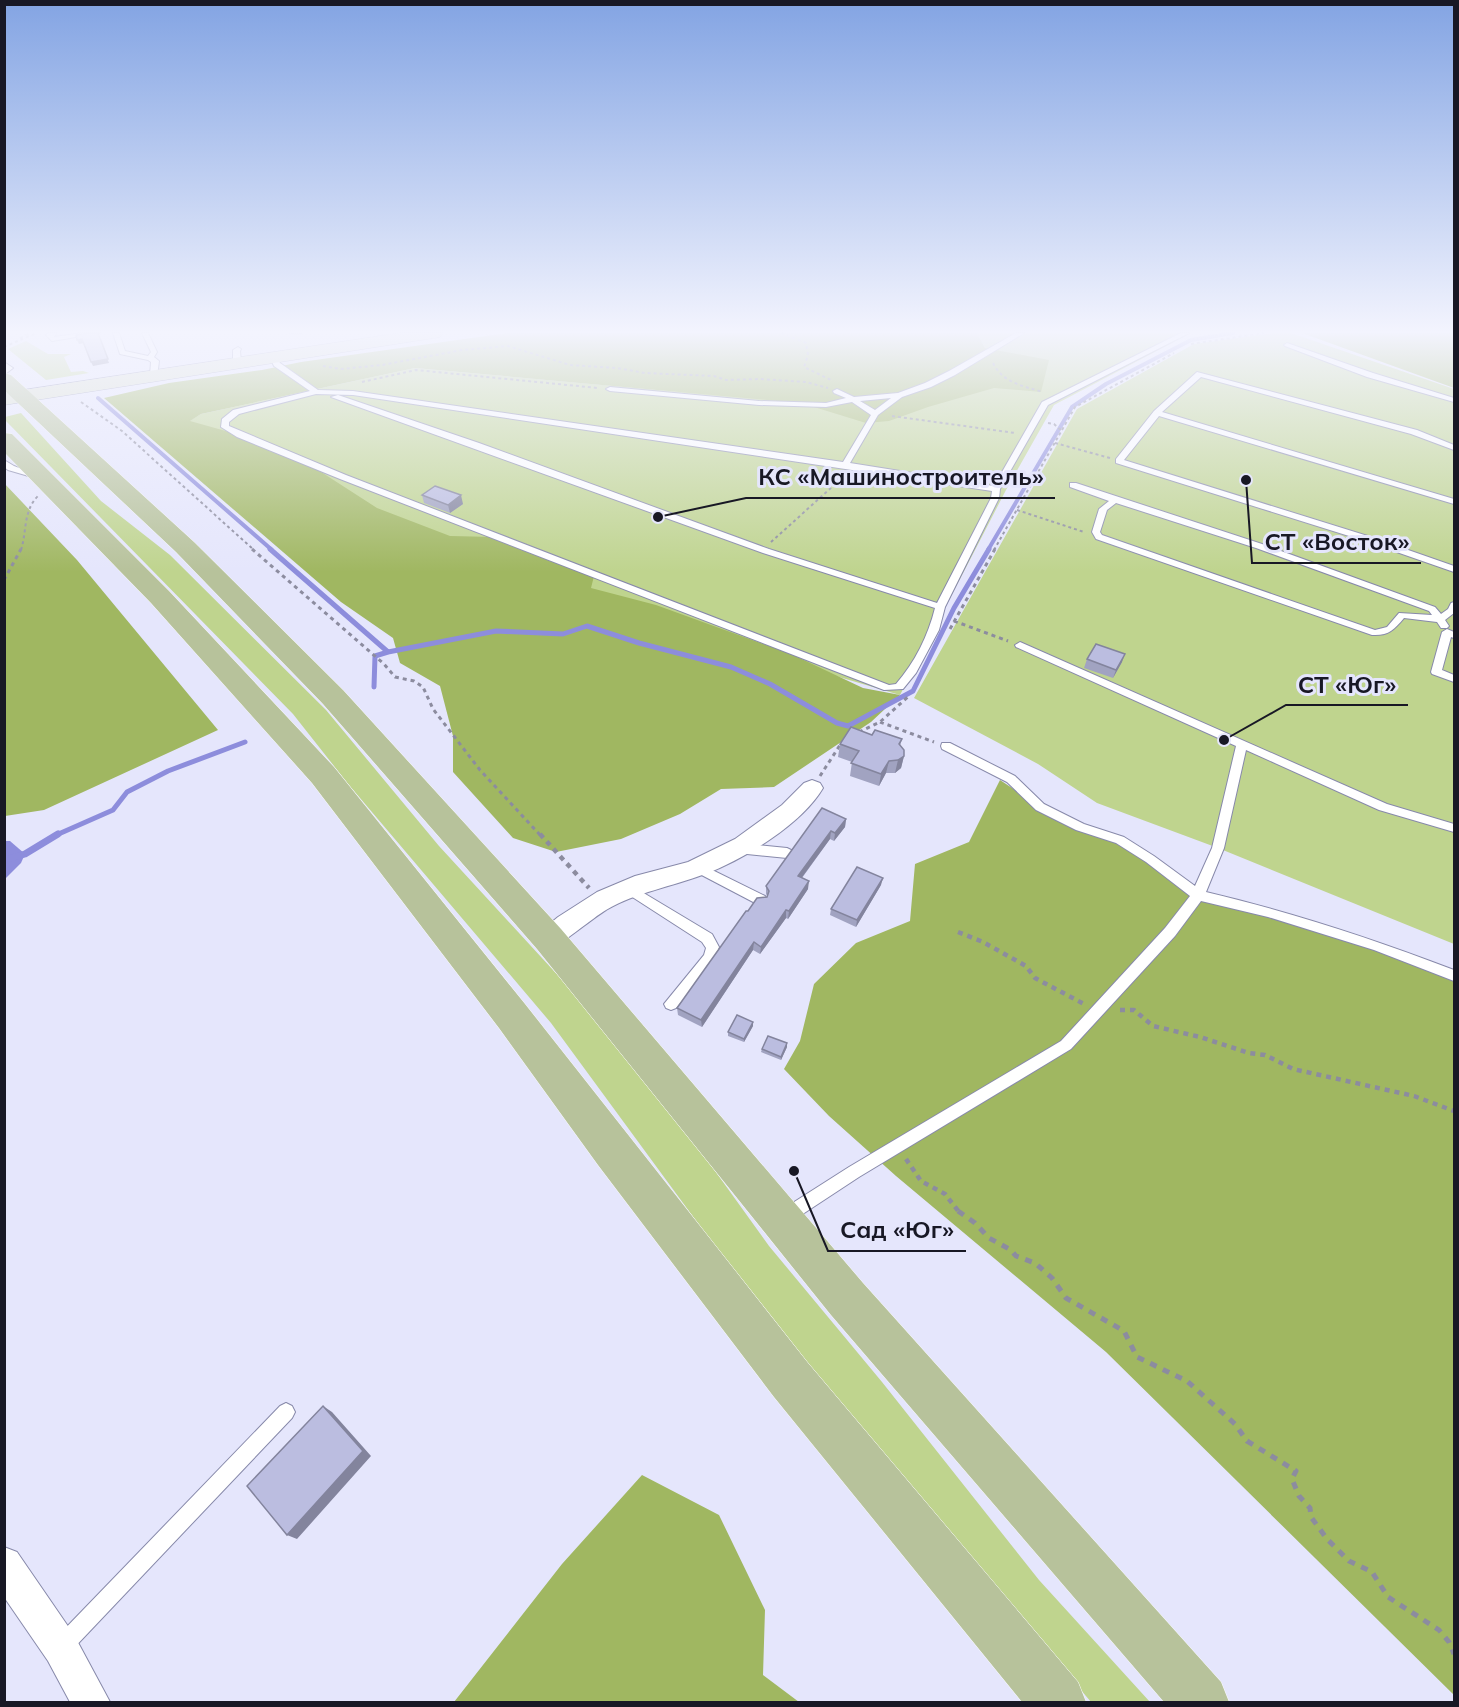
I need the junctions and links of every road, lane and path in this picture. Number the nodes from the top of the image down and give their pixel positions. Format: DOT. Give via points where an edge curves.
graph roads {
  1 [pos="41,413"];
  2 [pos="95,413"];
  3 [pos="235,413"];
  4 [pos="379,413"];
  5 [pos="496,413"];
  6 [pos="1040,413"];
  7 [pos="1071,413"];
  8 [pos="1157,413"];
  9 [pos="1343,413"];
  10 [pos="875,414"];
  11 [pos="1028,436"];
  12 [pos="4,439"];
  13 [pos="1055,442"];
  14 [pos="1455,448"];
  15 [pos="1119,460"];
  16 [pos="4,462"];
  17 [pos="845,465"];
  18 [pos="46,483"];
  19 [pos="1073,485"];
  20 [pos="996,489"];
  21 [pos="1115,500"];
  22 [pos="1455,502"];
  23 [pos="1017,510"];
  24 [pos="1099,537"];
  25 [pos="762,549"];
  26 [pos="1455,569"];
  27 [pos="4,580"];
  28 [pos="1455,605"];
  29 [pos="940,607"];
  30 [pos="1440,619"];
  31 [pos="954,621"];
  32 [pos="949,631"];
  33 [pos="1451,634"];
  34 [pos="1020,645"];
  35 [pos="1455,679"];
  36 [pos="913,691"];
  37 [pos="880,723"];
  38 [pos="853,735"];
  39 [pos="843,740"];
  40 [pos="1242,744"];
  41 [pos="946,746"];
  42 [pos="812,788"];
  43 [pos="1455,828"];
  44 [pos="736,848"];
  45 [pos="787,853"];
  46 [pos="698,868"];
  47 [pos="627,888"];
  48 [pos="1198,895"];
  49 [pos="761,900"];
  50 [pos="601,901"];
  51 [pos="958,932"];
  52 [pos="549,939"];
  53 [pos="1455,976"];
  54 [pos="671,1004"];
  55 [pos="1098,1010"];
  56 [pos="1455,1111"];
  57 [pos="896,1147"];
  58 [pos="782,1219"];
  59 [pos="286,1412"];
  60 [pos="4,1565"];
  61 [pos="61,1648"];
  62 [pos="1455,1654"];
  63 [pos="91,1702"];
  64 [pos="1058,1702"];
  65 [pos="1201,1702"];
  1 -- 52 [label="main road" via="185,547 333,697"];
  2 -- 50 [label="path" via="122,431 395,677 423,687 433,709 480,770"];
  3 -- 29 [label="lane" via="225,427 343,477 888,688 898,687 911,673 934,630"];
  4 -- 25 [label="lane"];
  5 -- 17 [label="lane"];
  6 -- 11 [label="lane"];
  7 -- 13 [label="path"];
  8 -- 15 [label="lane"];
  8 -- 22 [label="lane"];
  9 -- 14 [label="lane"];
  10 -- 11 [label="path"];
  10 -- 17 [label="lane"];
  11 -- 20 [label="lane"];
  12 -- 18 [label="main road"];
  13 -- 15 [label="path"];
  13 -- 23 [label="path"];
  15 -- 26 [label="lane"];
  16 -- 18 [label="lane"];
  17 -- 20 [label="lane"];
  17 -- 25 [label="path" via="832,488"];
  18 -- 27 [label="path" via="34,499 26,518 22,550"];
  18 -- 64 [label="main road" via="160,597 323,775 791,1380"];
  19 -- 21 [label="lane"];
  20 -- 29 [label="lane"];
  21 -- 24 [label="lane" via="1103,509 1095,532"];
  21 -- 30 [label="lane" via="1358,580 1432,609"];
  23 -- 24 [label="path"];
  23 -- 31 [label="path"];
  24 -- 30 [label="lane" via="1375,633 1389,629 1402,615"];
  25 -- 29 [label="lane"];
  28 -- 30 [label="lane"];
  30 -- 33 [label="lane"];
  31 -- 32 [label="path"];
  31 -- 34 [label="path"];
  33 -- 35 [label="lane" via="1436,672"];
  34 -- 40 [label="lane"];
  36 -- 37 [label="path"];
  37 -- 38 [label="path"];
  37 -- 41 [label="path"];
  39 -- 42 [label="path"];
  40 -- 43 [label="lane" via="1383,807"];
  40 -- 48 [label="lane" via="1218,848"];
  41 -- 48 [label="lane" via="1011,779 1040,807 1080,827 1120,840"];
  42 -- 44 [label="street" via="800,804"];
  44 -- 45 [label="lane"];
  44 -- 46 [label="street"];
  46 -- 47 [label="street"];
  46 -- 49 [label="lane"];
  47 -- 50 [label="street"];
  47 -- 54 [label="lane" via="707,938 713,947 709,958"];
  48 -- 53 [label="lane" via="1377,945"];
  48 -- 55 [label="lane" via="1170,932"];
  50 -- 52 [label="street" via="570,919"];
  51 -- 55 [label="path" via="983,942 1026,966 1035,978"];
  52 -- 58 [label="main road"];
  55 -- 56 [label="path" via="1134,1010 1154,1026 1265,1054 1293,1069 1392,1090"];
  55 -- 57 [label="lane" via="1066,1045"];
  57 -- 58 [label="lane"];
  57 -- 62 [label="path" via="921,1181 945,1194 989,1238 1035,1263 1066,1298 1124,1331 1137,1357 1188,1381 1235,1424 1247,1441 1296,1471 1292,1479 1299,1496 1327,1539 1349,1561 1372,1572 1388,1597 1439,1630"];
  58 -- 65 [label="main road" via="847,1299"];
  59 -- 61 [label="lane"];
  60 -- 61 [label="street"];
  61 -- 63 [label="street"];
}
